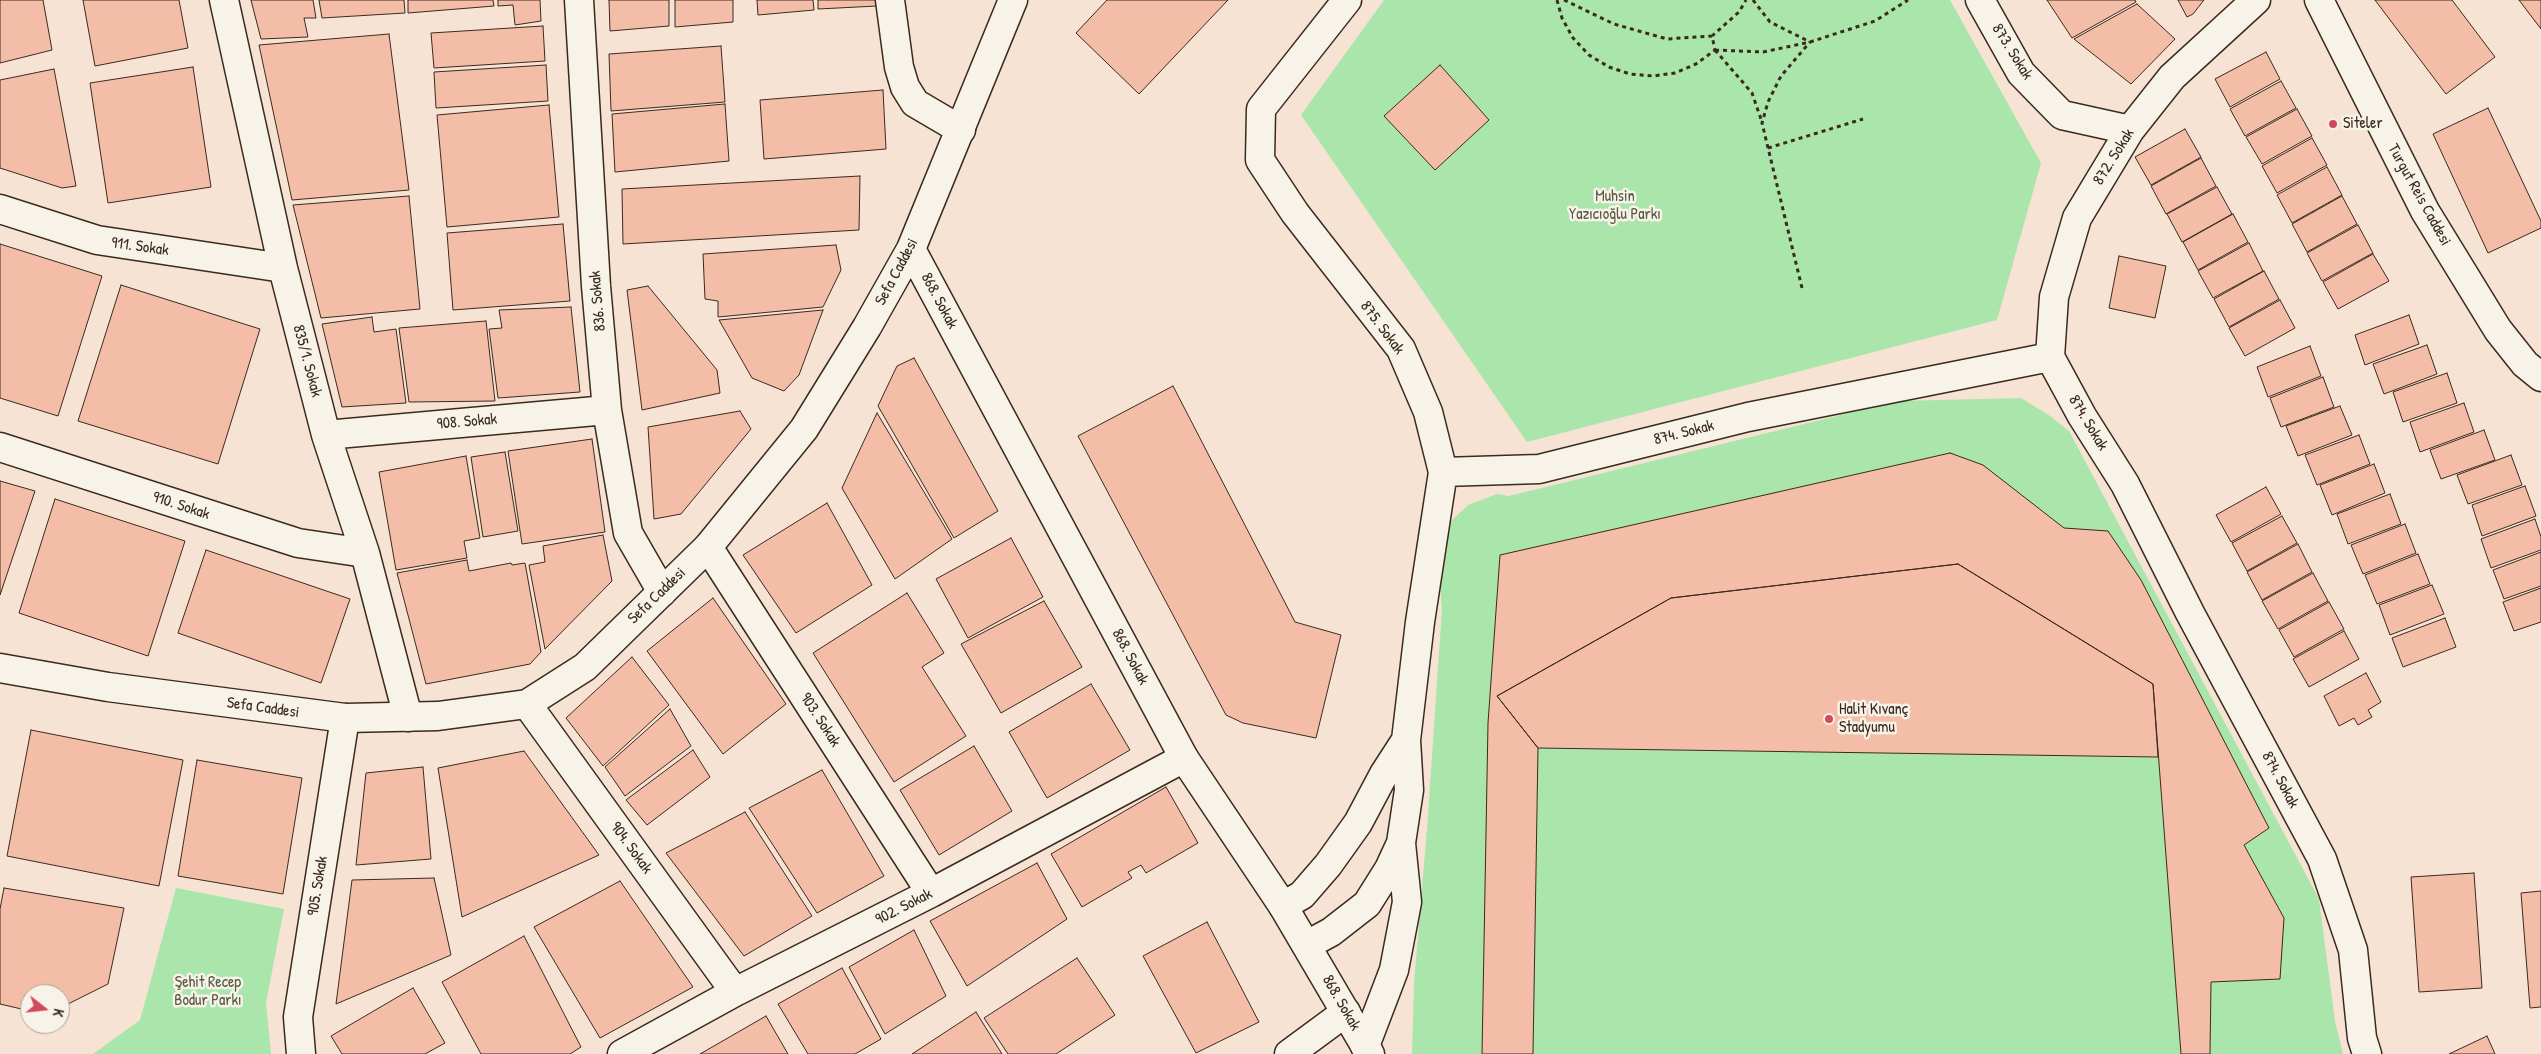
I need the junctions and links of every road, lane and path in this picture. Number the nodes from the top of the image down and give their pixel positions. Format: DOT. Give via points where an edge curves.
graph roads {
  1 [pos="224,0"];
  2 [pos="579,0"];
  3 [pos="890,0"];
  4 [pos="1014,0"];
  5 [pos="1347,0"];
  6 [pos="1557,0"];
  7 [pos="1564,0"];
  8 [pos="1746,0"];
  9 [pos="1753,0"];
  10 [pos="1908,0"];
  11 [pos="1980,0"];
  12 [pos="2256,0"];
  13 [pos="2319,0"];
  14 [pos="1712,36"];
  15 [pos="1810,42"];
  16 [pos="1715,50"];
  17 [pos="1863,119"];
  18 [pos="1762,123"];
  19 [pos="961,130"];
  20 [pos="2130,130"];
  21 [pos="1768,148"];
  22 [pos="0,209"];
  23 [pos="911,249"];
  24 [pos="283,268"];
  25 [pos="1802,288"];
  26 [pos="2050,357"];
  27 [pos="2541,376"];
  28 [pos="607,410"];
  29 [pos="326,435"];
  30 [pos="0,447"];
  31 [pos="1443,472"];
  32 [pos="708,547"];
  33 [pos="365,553"];
  34 [pos="662,592"];
  35 [pos="0,668"];
  36 [pos="527,704"];
  37 [pos="408,717"];
  38 [pos="345,718"];
  39 [pos="1406,740"];
  40 [pos="1184,758"];
  41 [pos="1401,843"];
  42 [pos="931,894"];
  43 [pos="1284,906"];
  44 [pos="1307,945"];
  45 [pos="735,992"];
  46 [pos="1346,1012"];
  47 [pos="1367,1050"];
  48 [pos="301,1054"];
  49 [pos="622,1054"];
  50 [pos="1290,1054"];
  51 [pos="2367,1054"];
  1 -- 24 [label="street, 835/1. Sokak"];
  2 -- 28 [label="street, 836. Sokak" via="596,286"];
  3 -- 19 [label="street" via="899,67 906,87 915,103"];
  4 -- 19 [label="street, Sefa Caddesi"];
  5 -- 31 [label="street, 875. Sokak" via="1261,109 1260,160 1295,213 1401,349 1428,412"];
  6 -- 16 [label="path" via="1562,18 1589,55 1630,74 1653,76 1675,73 1696,64"];
  7 -- 14 [label="path" via="1614,24 1667,39"];
  8 -- 14 [label="path" via="1739,12"];
  9 -- 15 [label="path" via="1770,22"];
  10 -- 15 [label="path" via="1875,21"];
  11 -- 20 [label="street, 873. Sokak" via="2021,73 2062,115"];
  12 -- 20 [label="street, 872. Sokak" via="2172,77"];
  13 -- 27 [label="street, Turgut Reis Caddesi" via="2425,211 2498,330 2525,364"];
  14 -- 16 [label="path"];
  15 -- 16 [label="path" via="1763,52"];
  15 -- 18 [label="path" via="1781,76"];
  16 -- 18 [label="path" via="1752,93"];
  17 -- 21 [label="path"];
  18 -- 21 [label="path"];
  19 -- 23 [label="street, Sefa Caddesi"];
  20 -- 26 [label="street, 872. Sokak" via="2077,218 2054,297"];
  21 -- 25 [label="path"];
  22 -- 24 [label="street, 911. Sokak" via="97,240"];
  23 -- 32 [label="street, Sefa Caddesi" via="804,429"];
  23 -- 40 [label="street, 868. Sokak"];
  24 -- 29 [label="street, 835/1. Sokak"];
  26 -- 31 [label="street, 874. Sokak" via="1748,417 1539,468"];
  26 -- 51 [label="street, 874. Sokak" via="2125,484 2322,859 2352,950 2362,1038"];
  28 -- 29 [label="street, 908. Sokak"];
  28 -- 34 [label="street, 836. Sokak" via="628,533"];
  29 -- 33 [label="street, 835/1. Sokak"];
  30 -- 33 [label="street, 910. Sokak" via="298,544"];
  31 -- 39 [label="street, 875. Sokak"];
  32 -- 34 [label="street, Sefa Caddesi"];
  32 -- 42 [label="street, 903. Sokak"];
  33 -- 37 [label="street, 835/1. Sokak"];
  34 -- 36 [label="street, Sefa Caddesi" via="585,667"];
  35 -- 38 [label="street, Sefa Caddesi" via="108,687"];
  36 -- 37 [label="street, Sefa Caddesi"];
  36 -- 45 [label="street, 904. Sokak"];
  37 -- 38 [label="street, Sefa Caddesi"];
  38 -- 48 [label="street, 905. Sokak" via="298,1017"];
  39 -- 41 [label="street, 875. Sokak" via="1408,790"];
  39 -- 43 [label="street" via="1358,823 1328,865 1302,895"];
  40 -- 42 [label="street, 902. Sokak"];
  40 -- 43 [label="street, 868. Sokak"];
  41 -- 44 [label="street" via="1389,869 1366,904 1331,932"];
  41 -- 47 [label="street" via="1407,902 1394,970"];
  42 -- 45 [label="street, 902. Sokak"];
  43 -- 44 [label="street, 868. Sokak"];
  44 -- 46 [label="street, 868. Sokak"];
  45 -- 49 [label="street, 902. Sokak"];
  46 -- 47 [label="street, 868. Sokak"];
  46 -- 50 [label="street"];
}
